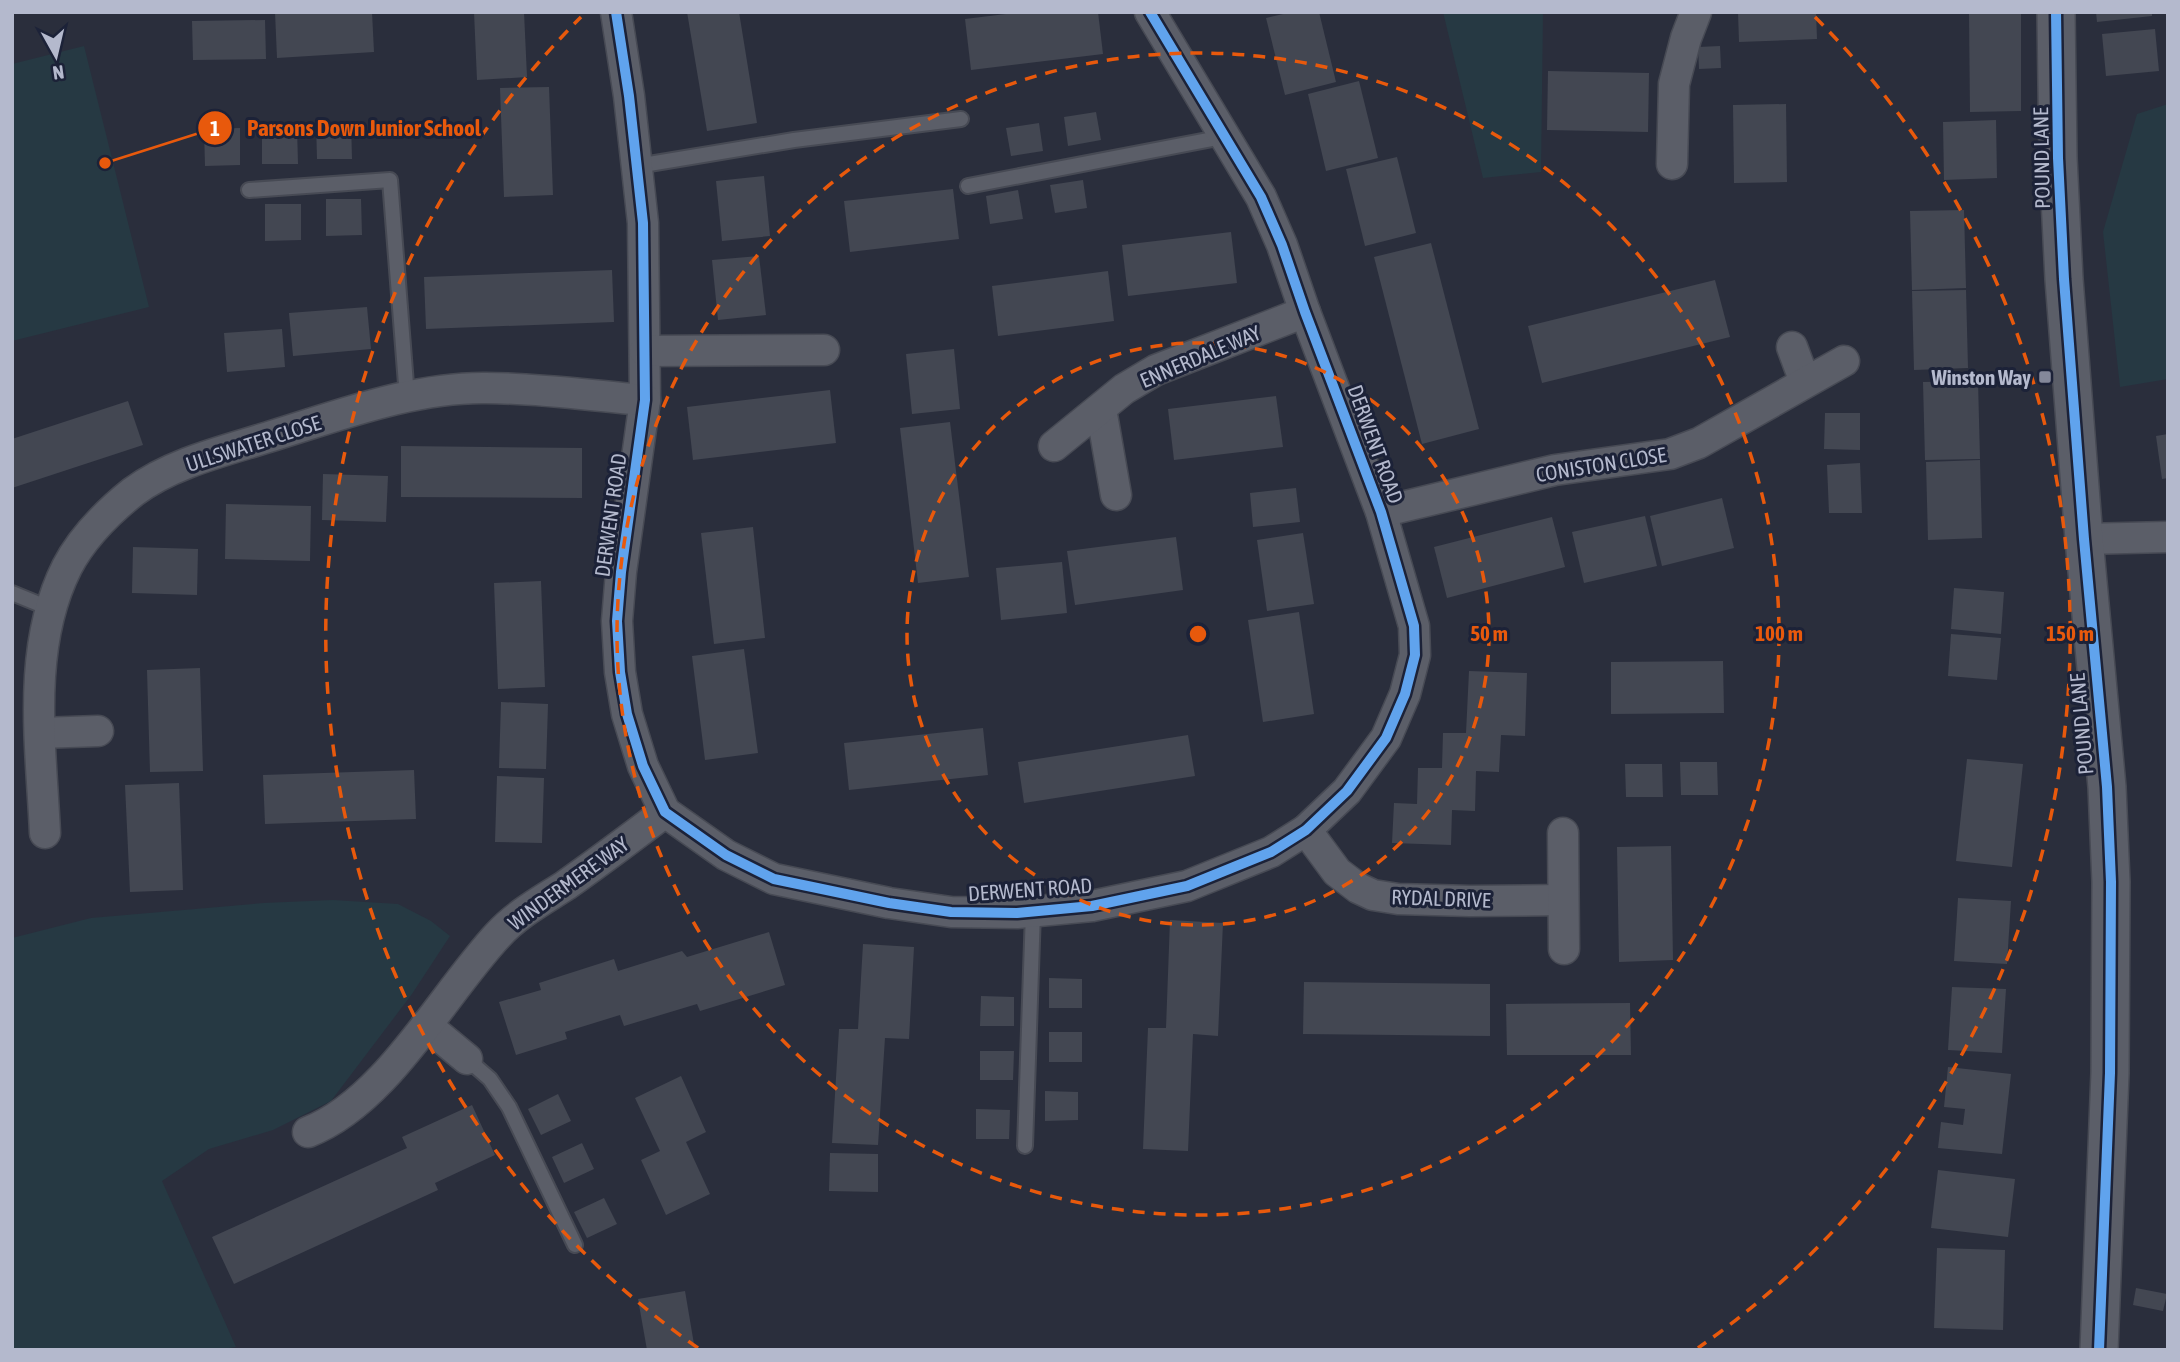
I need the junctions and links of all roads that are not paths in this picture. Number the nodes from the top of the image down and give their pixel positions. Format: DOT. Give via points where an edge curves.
graph roads {
  1 [pos="616,12"];
  2 [pos="1150,12"];
  3 [pos="1696,12"];
  4 [pos="2056,12"];
  5 [pos="961,119"];
  6 [pos="1223,137"];
  7 [pos="1672,164"];
  8 [pos="637,166"];
  9 [pos="968,186"];
  10 [pos="249,190"];
  11 [pos="1305,312"];
  12 [pos="1792,347"];
  13 [pos="824,350"];
  14 [pos="645,351"];
  15 [pos="1844,361"];
  16 [pos="1805,382"];
  17 [pos="407,397"];
  18 [pos="645,400"];
  19 [pos="1101,409"];
  20 [pos="1054,446"];
  21 [pos="1116,495"];
  22 [pos="1381,512"];
  23 [pos="2168,537"];
  24 [pos="2084,539"];
  25 [pos="12,593"];
  26 [pos="51,608"];
  27 [pos="98,731"];
  28 [pos="40,733"];
  29 [pos="665,812"];
  30 [pos="1306,830"];
  31 [pos="45,833"];
  32 [pos="1563,833"];
  33 [pos="1563,900"];
  34 [pos="1033,912"];
  35 [pos="1564,949"];
  36 [pos="426,1025"];
  37 [pos="467,1059"];
  38 [pos="308,1132"];
  39 [pos="1025,1146"];
  40 [pos="575,1245"];
  41 [pos="2099,1350"];
  1 -- 8 [label="street, DERWENT ROAD"];
  2 -- 6 [label="street, DERWENT ROAD"];
  3 -- 7 [label="street" via="1674,84"];
  4 -- 24 [label="street, POUND LANE" via="2064,279"];
  5 -- 8 [label="lane"];
  6 -- 9 [label="lane"];
  6 -- 11 [label="street, DERWENT ROAD" via="1266,207"];
  8 -- 14 [label="street, DERWENT ROAD" via="643,223"];
  10 -- 17 [label="lane" via="390,180"];
  11 -- 19 [label="street, ENNERDALE WAY" via="1156,370"];
  11 -- 22 [label="street, DERWENT ROAD"];
  12 -- 16 [label="street"];
  13 -- 14 [label="street"];
  14 -- 18 [label="street, DERWENT ROAD"];
  15 -- 16 [label="street, CONISTON CLOSE"];
  16 -- 22 [label="street, CONISTON CLOSE" via="1699,443 1670,454 1556,470"];
  17 -- 18 [label="street, ULLSWATER CLOSE" via="485,387"];
  17 -- 26 [label="street, ULLSWATER CLOSE" via="169,471 134,492 84,540 67,566"];
  18 -- 29 [label="street, DERWENT ROAD" via="617,621 627,714 643,766"];
  19 -- 20 [label="street, ENNERDALE WAY"];
  19 -- 21 [label="street"];
  22 -- 30 [label="street, DERWENT ROAD" via="1414,626 1415,655 1405,695 1386,738 1348,791"];
  23 -- 24 [label="street"];
  24 -- 41 [label="street, POUND LANE" via="2107,787 2110,882 2110,1073"];
  25 -- 26 [label="lane"];
  26 -- 28 [label="street, ULLSWATER CLOSE" via="43,640"];
  27 -- 28 [label="street"];
  28 -- 31 [label="street, ULLSWATER CLOSE"];
  29 -- 34 [label="street, DERWENT ROAD" via="726,855 775,879 951,912"];
  29 -- 36 [label="street, WINDERMERE WAY" via="499,933"];
  30 -- 33 [label="street, RYDAL DRIVE" via="1337,873 1373,895"];
  30 -- 34 [label="street, DERWENT ROAD" via="1271,852 1187,886 1092,906"];
  32 -- 33 [label="street"];
  33 -- 35 [label="street"];
  34 -- 39 [label="lane"];
  36 -- 37 [label="street"];
  36 -- 38 [label="street, WINDERMERE WAY" via="374,1085 324,1126"];
  37 -- 40 [label="lane" via="490,1079 509,1107"];
}
